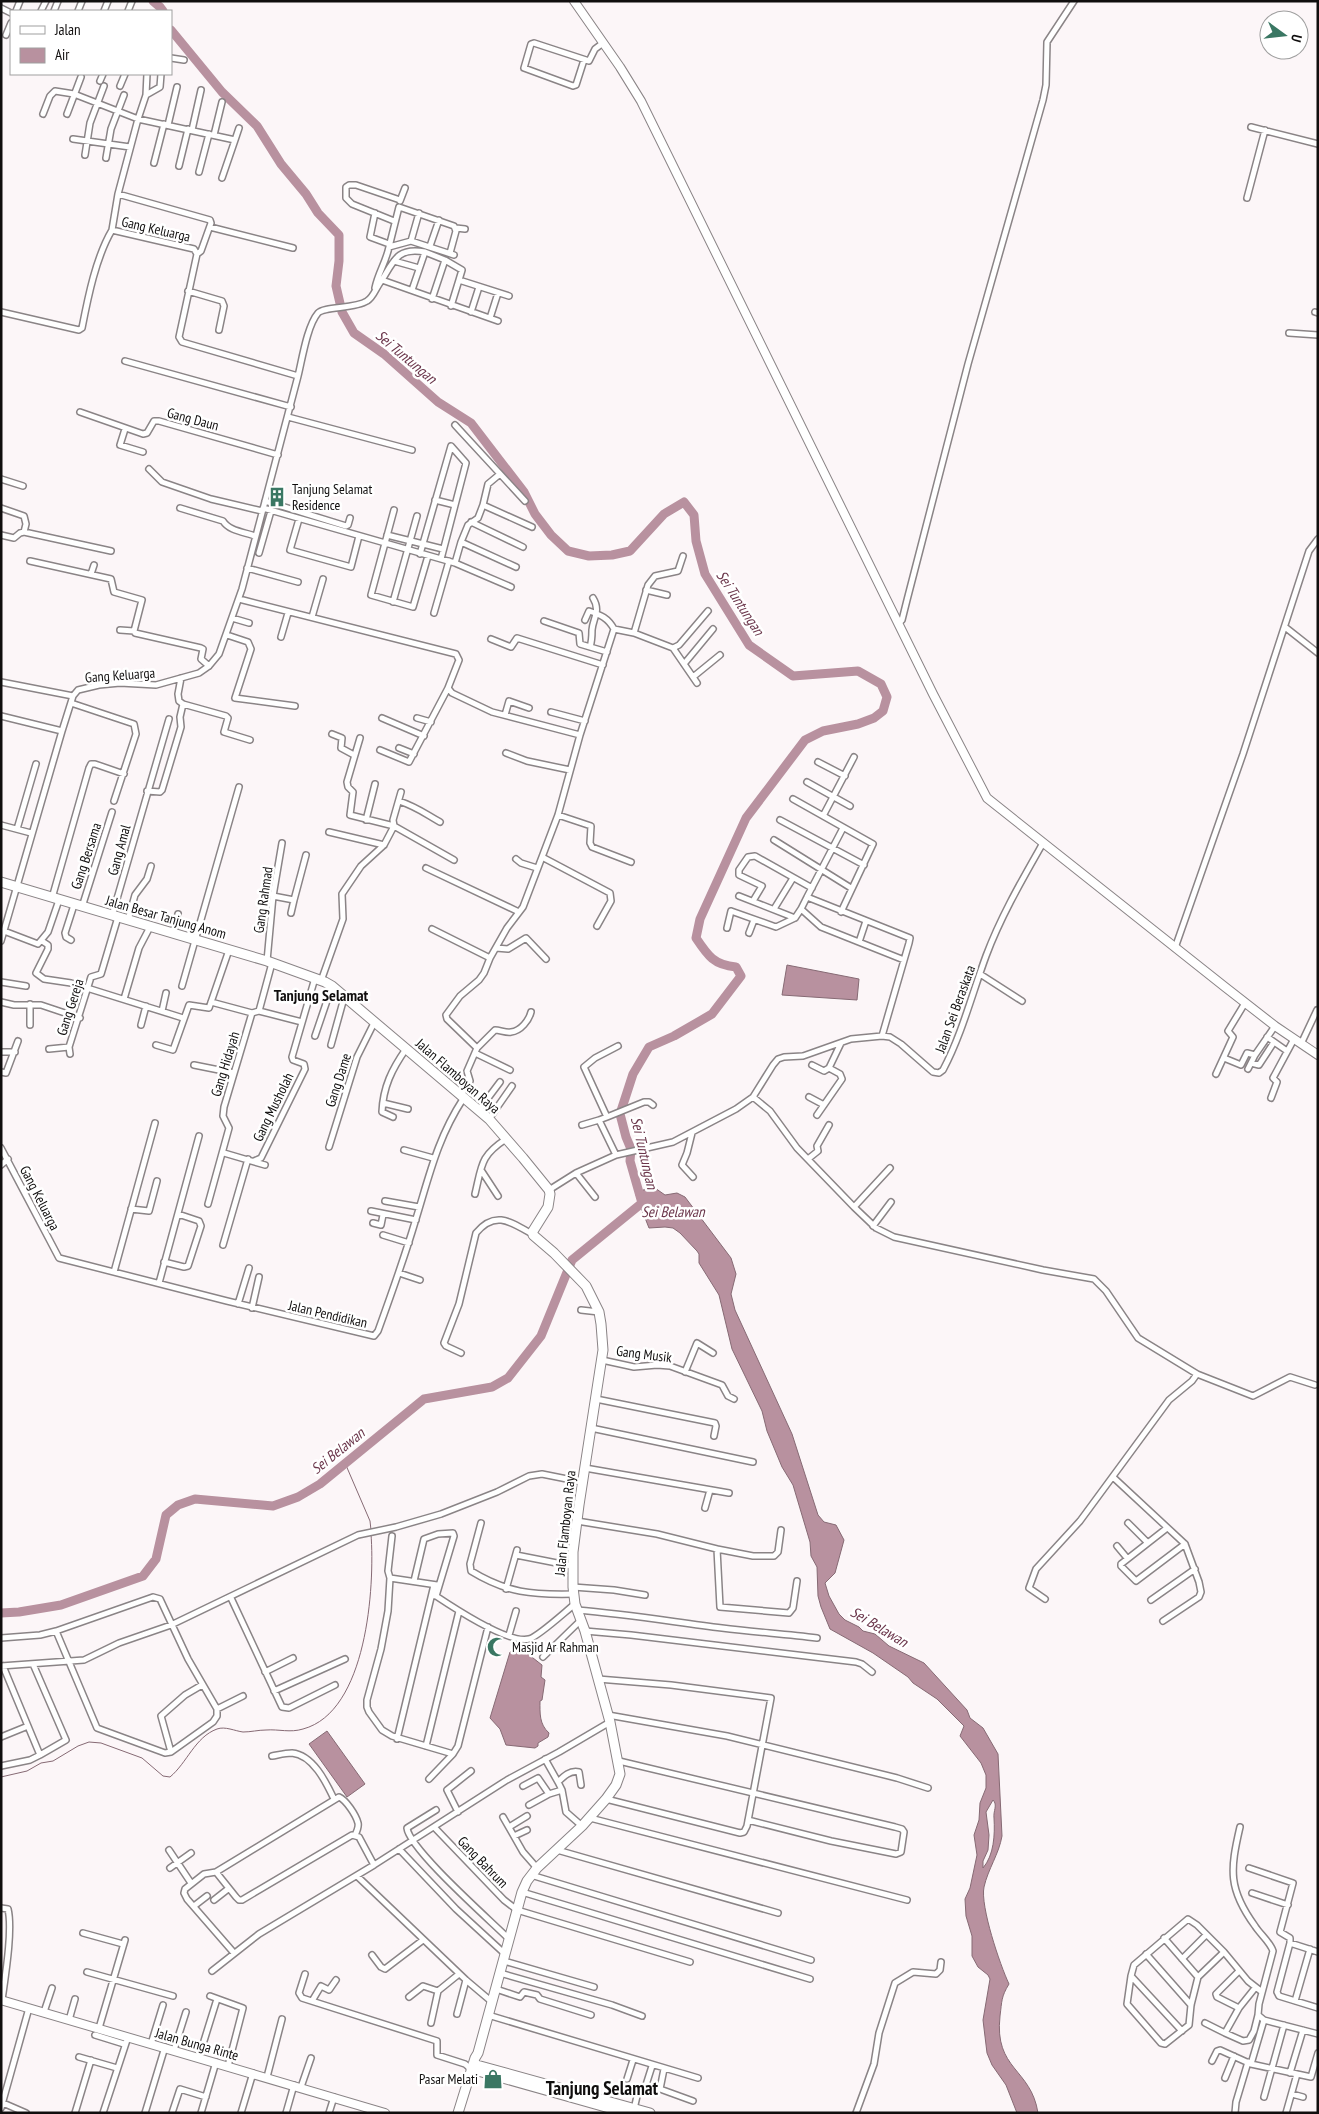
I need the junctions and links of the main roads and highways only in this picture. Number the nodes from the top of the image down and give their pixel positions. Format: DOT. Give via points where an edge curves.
graph roads {
  1 [pos="574,1"];
  2 [pos="1,882"];
  3 [pos="318,980"];
  4 [pos="1318,1054"];
  5 [pos="1,2000"];
  6 [pos="473,2067"];
  7 [pos="631,2111"];
  8 [pos="385,2113"];
  9 [pos="458,2113"];
  10 [pos="464,2113"];
  11 [pos="650,2113"];
  1 -- 4 [label="main road" via="641,101 984,794 993,805 1175,948 1242,1008 1292,1045"];
  2 -- 3 [label="main road, Jalan Besar Tanjung Anom" via="269,962"];
  3 -- 6 [label="main road, Jalan Flamboyan Raya" via="332,986 489,1119 549,1190 548,1208 532,1234 586,1286 599,1312 603,1339 572,1566 576,1607 609,1718 619,1761 619,1780 582,1826 534,1871 522,1892"];
  5 -- 8 [label="main road, Jalan Bunga Rinte" via="69,2020 97,2032 174,2050"];
  6 -- 7 [label="main road"];
  6 -- 9 [label="main road"];
  6 -- 10 [label="main road"];
  7 -- 11 [label="main road"];
}
